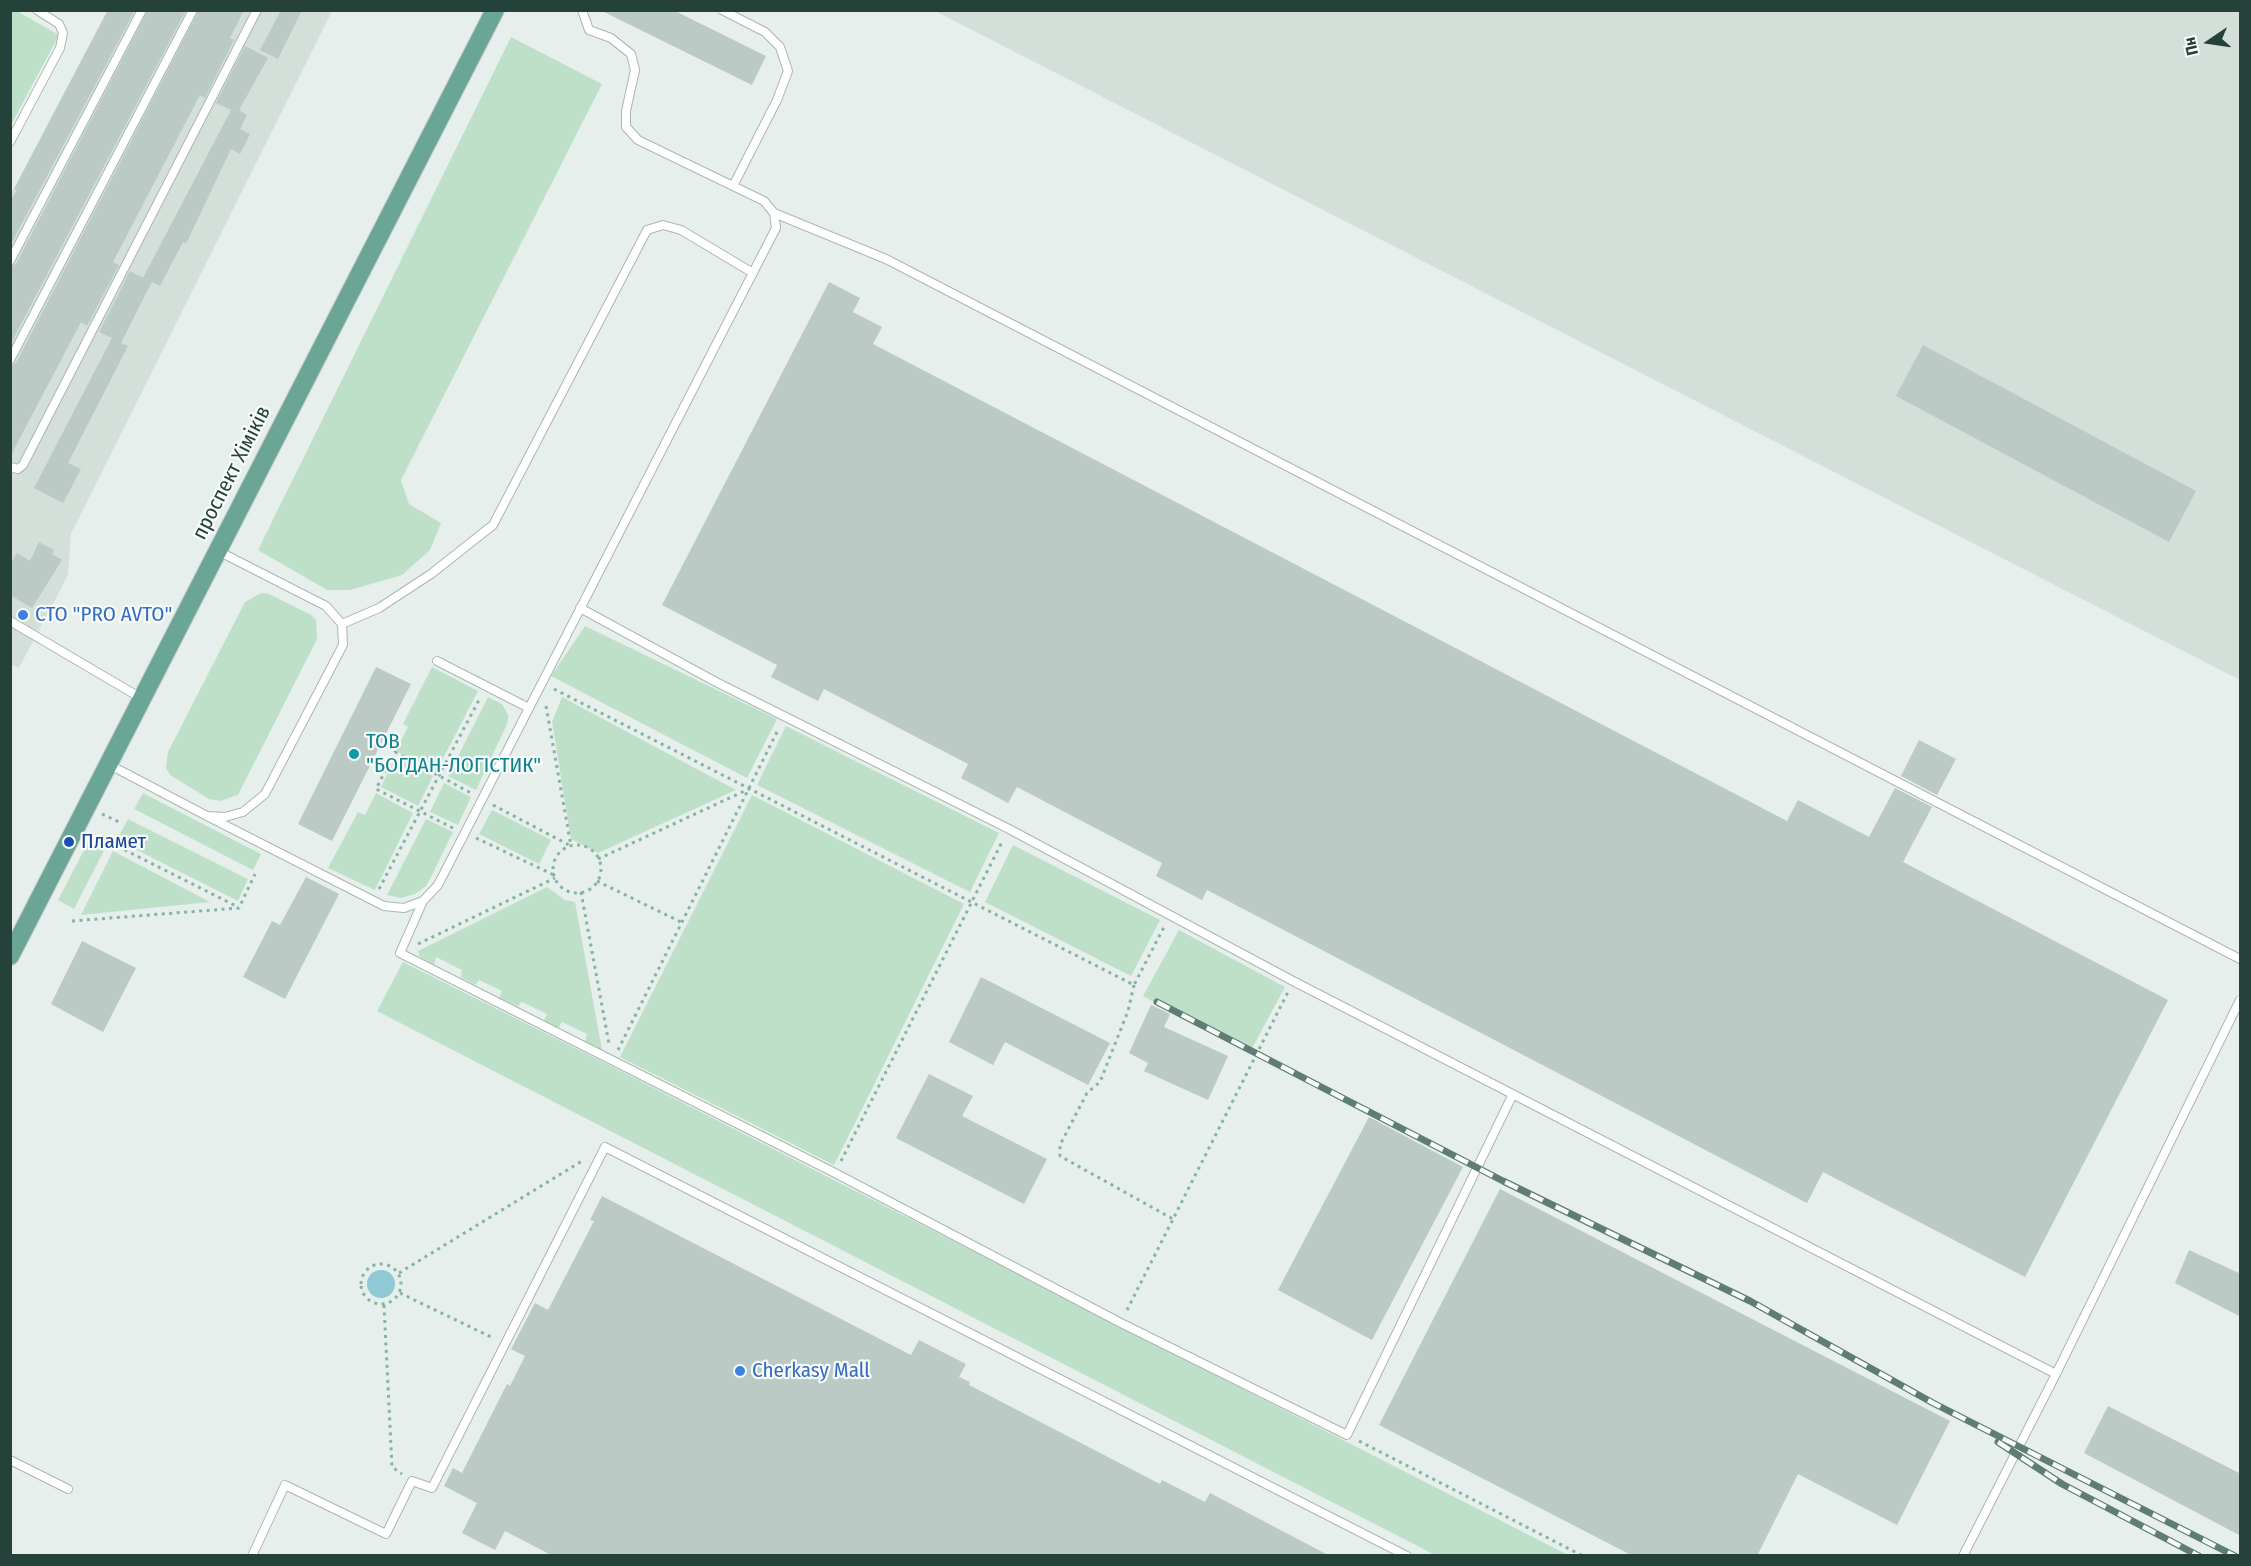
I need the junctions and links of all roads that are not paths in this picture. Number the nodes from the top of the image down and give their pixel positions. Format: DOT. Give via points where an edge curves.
graph roads {
  1 [pos="37,10"];
  2 [pos="142,10"];
  3 [pos="193,10"];
  4 [pos="257,10"];
  5 [pos="495,10"];
  6 [pos="582,10"];
  7 [pos="722,10"];
  8 [pos="10,142"];
  9 [pos="733,186"];
  10 [pos="774,213"];
  11 [pos="10,261"];
  12 [pos="753,273"];
  13 [pos="10,360"];
  14 [pos="10,467"];
  15 [pos="218,551"];
  16 [pos="580,608"];
  17 [pos="10,621"];
  18 [pos="342,624"];
  19 [pos="437,661"];
  20 [pos="141,698"];
  21 [pos="529,708"];
  22 [pos="108,764"];
  23 [pos="207,816"];
  24 [pos="423,901"];
  25 [pos="10,956"];
  26 [pos="2241,959"];
  27 [pos="2241,1000"];
  28 [pos="1513,1094"];
  29 [pos="2056,1374"];
  30 [pos="10,1460"];
  31 [pos="69,1489"];
  32 [pos="252,1556"];
  33 [pos="1407,1556"];
  34 [pos="1963,1556"];
  1 -- 8 [label="lane" via="59,24 63,33 60,48"];
  2 -- 11 [label="lane"];
  3 -- 13 [label="lane"];
  4 -- 14 [label="lane" via="23,465 18,469"];
  5 -- 15 [label="main road, проспект Хіміків"];
  6 -- 9 [label="lane" via="589,30 610,38 631,54 635,70 626,127 638,140"];
  7 -- 9 [label="lane" via="765,32 780,47 788,71"];
  9 -- 10 [label="lane" via="764,201"];
  10 -- 12 [label="lane" via="776,228"];
  10 -- 26 [label="lane" via="908,270"];
  12 -- 16 [label="lane"];
  12 -- 18 [label="lane" via="681,230 663,225 647,230 493,525 431,574 379,608"];
  15 -- 18 [label="lane" via="326,606"];
  15 -- 20 [label="main road, проспект Хіміків"];
  16 -- 21 [label="lane"];
  16 -- 28 [label="lane"];
  17 -- 20 [label="lane"];
  18 -- 23 [label="lane" via="343,645 265,794 243,812"];
  19 -- 21 [label="lane"];
  20 -- 22 [label="main road, проспект Хіміків"];
  21 -- 24 [label="lane" via="438,885"];
  22 -- 23 [label="lane"];
  22 -- 25 [label="main road, проспект Хіміків"];
  23 -- 24 [label="lane" via="384,906 404,908"];
  24 -- 28 [label="lane" via="400,953 1347,1435"];
  27 -- 29 [label="lane"];
  28 -- 29 [label="lane"];
  29 -- 34 [label="lane"];
  30 -- 31 [label="lane"];
  32 -- 33 [label="lane" via="285,1485 386,1534 412,1481 432,1488 605,1147"];
}
